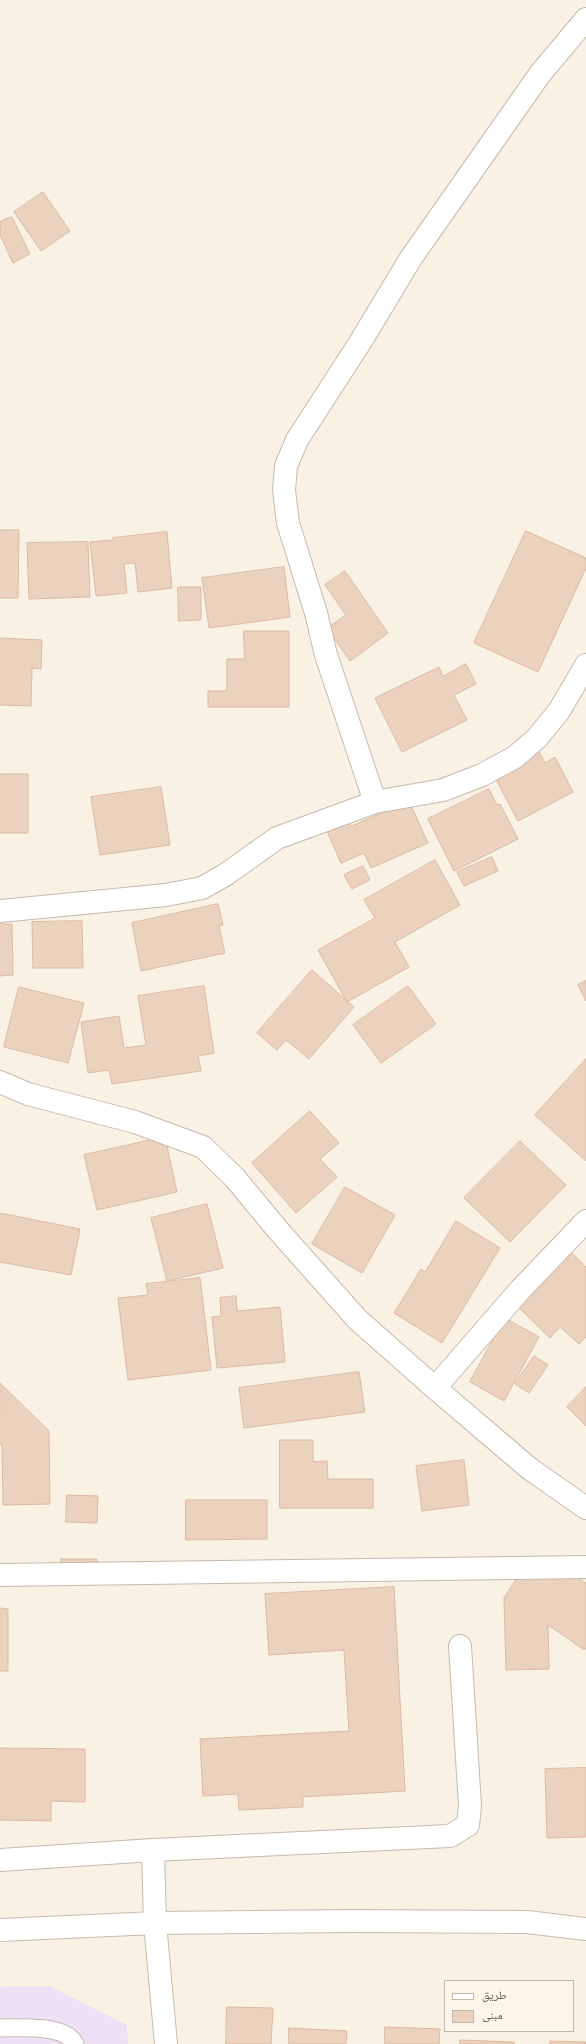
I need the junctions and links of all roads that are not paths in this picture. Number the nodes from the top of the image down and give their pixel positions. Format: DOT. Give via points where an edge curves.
graph roads {
  1 [pos="586,19"];
  2 [pos="586,665"];
  3 [pos="375,802"];
  4 [pos="0,911"];
  5 [pos="0,1082"];
  6 [pos="586,1221"];
  7 [pos="434,1388"];
  8 [pos="586,1508"];
  9 [pos="586,1567"];
  10 [pos="0,1575"];
  11 [pos="460,1646"];
  12 [pos="153,1850"];
  13 [pos="0,1860"];
  14 [pos="155,1923"];
  15 [pos="586,1929"];
  16 [pos="0,1930"];
  17 [pos="0,2028"];
  18 [pos="75,2044"];
  19 [pos="166,2044"];
  1 -- 3 [label="street" via="540,74 411,258 297,440 286,466 284,490 288,523 316,613 326,655"];
  2 -- 3 [label="street" via="559,711 537,738 515,757 482,775 443,790"];
  3 -- 4 [label="street" via="278,838 226,875 202,888 166,895"];
  5 -- 7 [label="street" via="28,1094 135,1122 203,1147 235,1178 357,1319"];
  6 -- 7 [label="street" via="520,1290"];
  7 -- 8 [label="street" via="530,1469"];
  9 -- 10 [label="street"];
  11 -- 12 [label="street" via="470,1806 468,1825 450,1836"];
  12 -- 13 [label="street"];
  12 -- 14 [label="street"];
  14 -- 15 [label="street" via="527,1922"];
  14 -- 16 [label="street"];
  14 -- 19 [label="street"];
  17 -- 18 [label="lane" via="43,2029 64,2033"];
}
